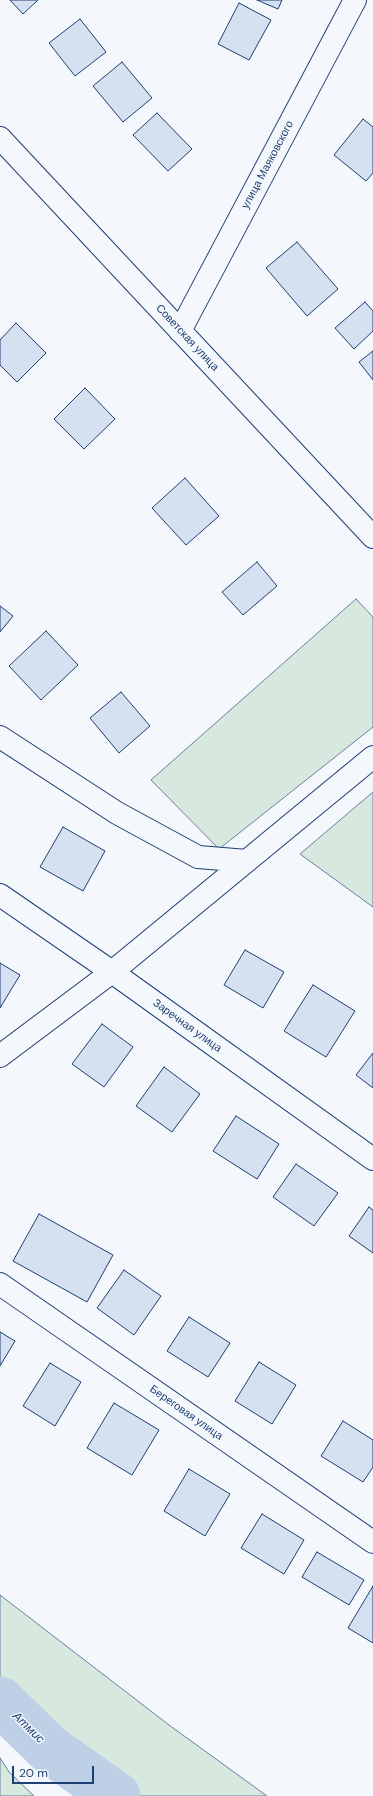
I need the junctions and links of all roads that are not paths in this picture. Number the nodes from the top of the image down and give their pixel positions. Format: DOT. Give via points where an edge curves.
graph roads {
  1 [pos="355,0"];
  2 [pos="0,138"];
  3 [pos="180,331"];
  4 [pos="373,537"];
  5 [pos="0,737"];
  6 [pos="373,757"];
  7 [pos="247,861"];
  8 [pos="0,895"];
  9 [pos="112,972"];
  10 [pos="0,1056"];
  11 [pos="373,1159"];
  12 [pos="0,1284"];
  13 [pos="373,1542"];
  1 -- 3 [label="street, улица Маяковского"];
  2 -- 3 [label="street, Советская улица"];
  3 -- 4 [label="street, Советская улица"];
  5 -- 7 [label="street" via="117,813 198,857"];
  6 -- 7 [label="street"];
  7 -- 9 [label="street"];
  8 -- 9 [label="street, Заречная улица"];
  9 -- 10 [label="street"];
  9 -- 11 [label="street, Заречная улица"];
  12 -- 13 [label="street, Береговая улица"];
}
